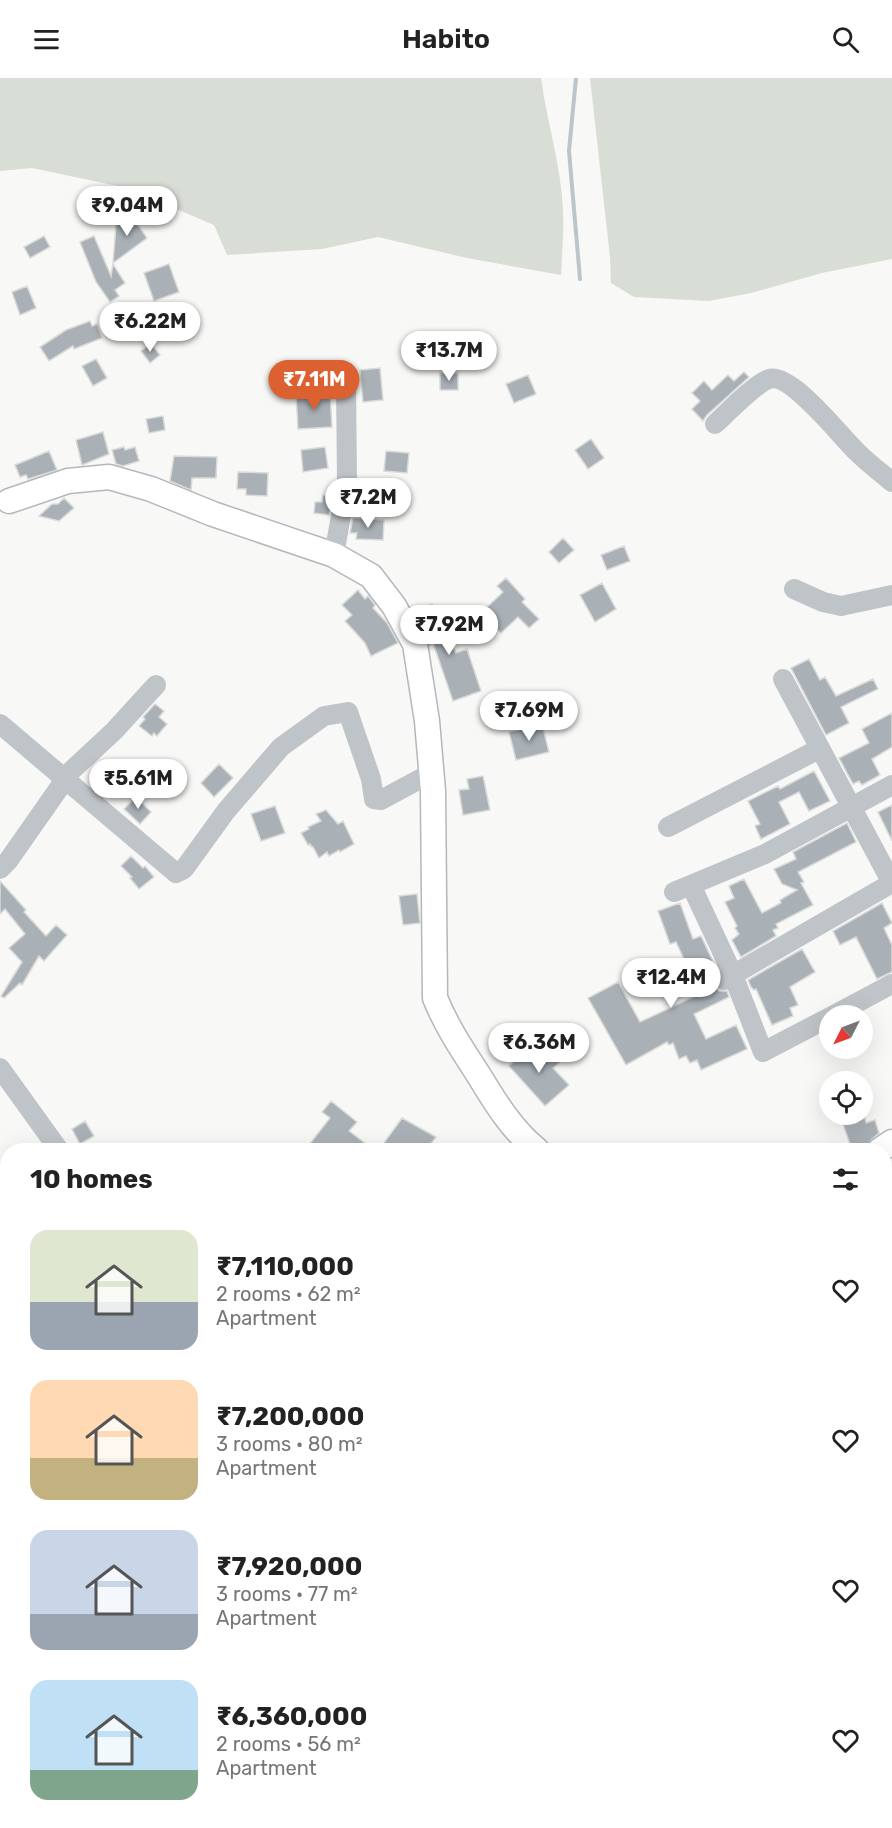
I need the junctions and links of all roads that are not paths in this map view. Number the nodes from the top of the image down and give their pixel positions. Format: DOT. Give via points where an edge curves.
graph roads {
  1 [pos="346,381"];
  2 [pos="716,424"];
  3 [pos="892,482"];
  4 [pos="3,499"];
  5 [pos="334,555"];
  6 [pos="794,590"];
  7 [pos="892,595"];
  8 [pos="783,679"];
  9 [pos="156,685"];
  10 [pos="0,724"];
  11 [pos="819,749"];
  12 [pos="431,773"];
  13 [pos="65,780"];
  14 [pos="892,785"];
  15 [pos="850,807"];
  16 [pos="668,827"];
  17 [pos="0,869"];
  18 [pos="892,883"];
  19 [pos="728,977"];
  20 [pos="892,984"];
  21 [pos="852,1005"];
  22 [pos="819,1022"];
  23 [pos="0,1068"];
  24 [pos="54,1143"];
  25 [pos="528,1143"];
  1 -- 5 [label="street" via="347,482"];
  2 -- 3 [label="street" via="756,388 769,379 779,379 812,404 856,452"];
  4 -- 5 [label="main road" via="68,481 109,477"];
  5 -- 12 [label="main road" via="371,576 394,606 415,644"];
  6 -- 7 [label="street" via="841,606"];
  8 -- 11 [label="street"];
  9 -- 13 [label="street"];
  10 -- 13 [label="street"];
  11 -- 15 [label="street"];
  11 -- 16 [label="street"];
  12 -- 13 [label="street" via="381,800 374,799 348,712 324,716 281,747 226,811 184,869 176,873"];
  12 -- 25 [label="main road" via="435,998 446,1024 492,1096"];
  13 -- 17 [label="street"];
  14 -- 15 [label="street"];
  15 -- 18 [label="street"];
  15 -- 19 [label="street" via="765,854 683,888"];
  18 -- 19 [label="street"];
  19 -- 22 [label="street" via="763,1052"];
  20 -- 21 [label="street"];
  23 -- 24 [label="street"];
}
